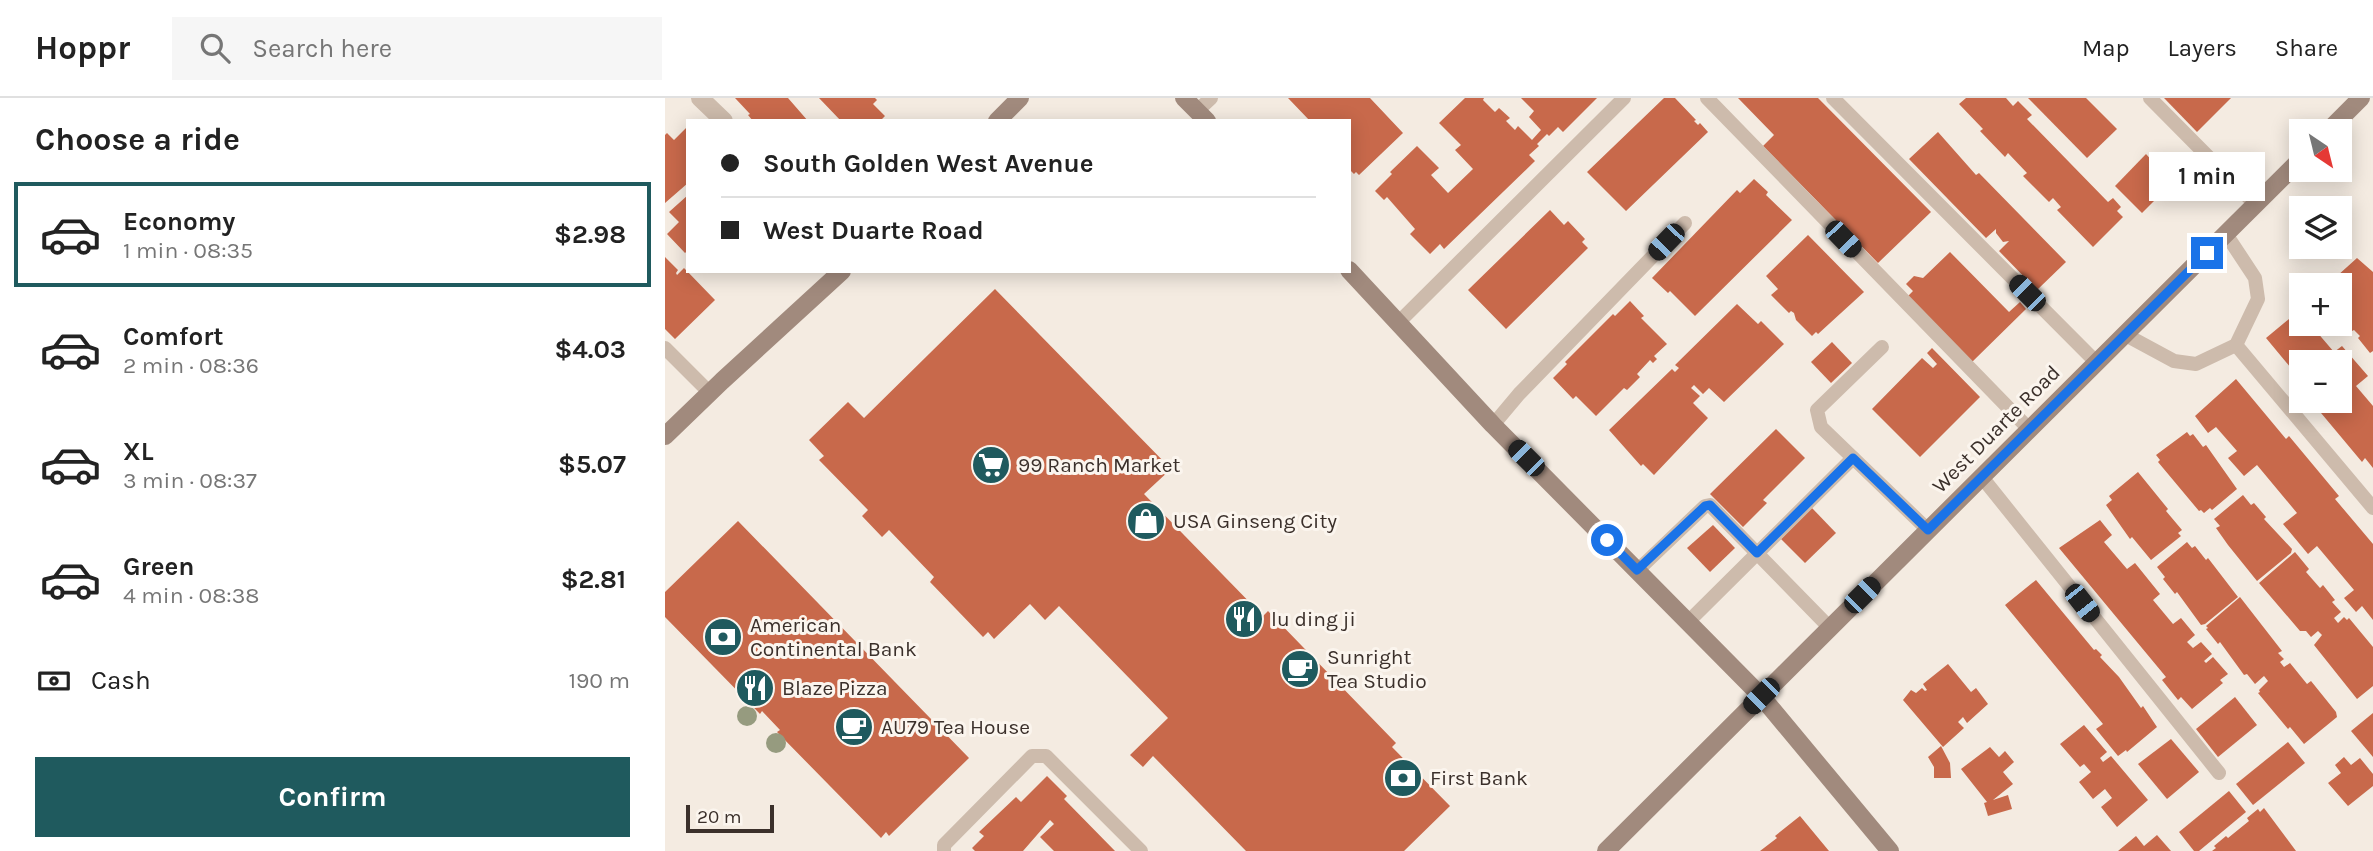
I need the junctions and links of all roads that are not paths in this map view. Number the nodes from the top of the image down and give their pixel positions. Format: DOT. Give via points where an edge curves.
graph roads {
  1 [pos="701,98"];
  2 [pos="1020,98"];
  3 [pos="1184,98"];
  4 [pos="1211,98"];
  5 [pos="1624,98"];
  6 [pos="1707,98"];
  7 [pos="1833,98"];
  8 [pos="2150,98"];
  9 [pos="2361,98"];
  10 [pos="1202,116"];
  11 [pos="721,119"];
  12 [pos="999,119"];
  13 [pos="2340,119"];
  14 [pos="2289,171"];
  15 [pos="2256,205"];
  16 [pos="1685,223"];
  17 [pos="2226,234"];
  18 [pos="1351,272"];
  19 [pos="840,273"];
  20 [pos="1399,322"];
  21 [pos="2124,334"];
  22 [pos="2236,345"];
  23 [pos="1882,347"];
  24 [pos="665,348"];
  25 [pos="2096,362"];
  26 [pos="710,393"];
  27 [pos="1493,425"];
  28 [pos="2029,429"];
  29 [pos="665,436"];
  30 [pos="1853,458"];
  31 [pos="1981,476"];
  32 [pos="2373,508"];
  33 [pos="1928,530"];
  34 [pos="1757,553"];
  35 [pos="1637,570"];
  36 [pos="1688,622"];
  37 [pos="1829,627"];
  38 [pos="1761,696"];
  39 [pos="2219,772"];
  40 [pos="944,851"];
  41 [pos="1141,851"];
  42 [pos="1606,851"];
  43 [pos="1890,851"];
  1 -- 11 [label="street"];
  2 -- 12 [label="street"];
  3 -- 10 [label="street"];
  4 -- 10 [label="lane"];
  5 -- 20 [label="lane"];
  6 -- 28 [label="lane"];
  7 -- 25 [label="lane"];
  8 -- 15 [label="lane"];
  9 -- 13 [label="street"];
  14 -- 15 [label="street, West Duarte Road"];
  15 -- 17 [label="street, West Duarte Road"];
  16 -- 27 [label="lane"];
  17 -- 21 [label="street, West Duarte Road"];
  17 -- 22 [label="lane" via="2255,278 2258,299"];
  18 -- 20 [label="street"];
  19 -- 26 [label="street"];
  20 -- 27 [label="street"];
  21 -- 22 [label="lane" via="2174,361 2196,364"];
  21 -- 25 [label="street, West Duarte Road"];
  22 -- 32 [label="lane"];
  23 -- 30 [label="lane" via="1817,410 1821,427"];
  24 -- 26 [label="lane"];
  25 -- 28 [label="street, West Duarte Road"];
  26 -- 29 [label="street"];
  27 -- 35 [label="street"];
  28 -- 31 [label="street, West Duarte Road"];
  30 -- 33 [label="lane"];
  30 -- 34 [label="lane"];
  31 -- 33 [label="street, West Duarte Road"];
  31 -- 39 [label="lane"];
  33 -- 37 [label="street, West Duarte Road"];
  34 -- 35 [label="lane" via="1710,505"];
  34 -- 36 [label="lane"];
  34 -- 37 [label="lane"];
  35 -- 36 [label="street"];
  36 -- 38 [label="street"];
  37 -- 38 [label="street, West Duarte Road"];
  38 -- 42 [label="street, West Duarte Road"];
  38 -- 43 [label="street"];
  40 -- 41 [label="lane" via="944,845 1032,756 1046,756"];
}
